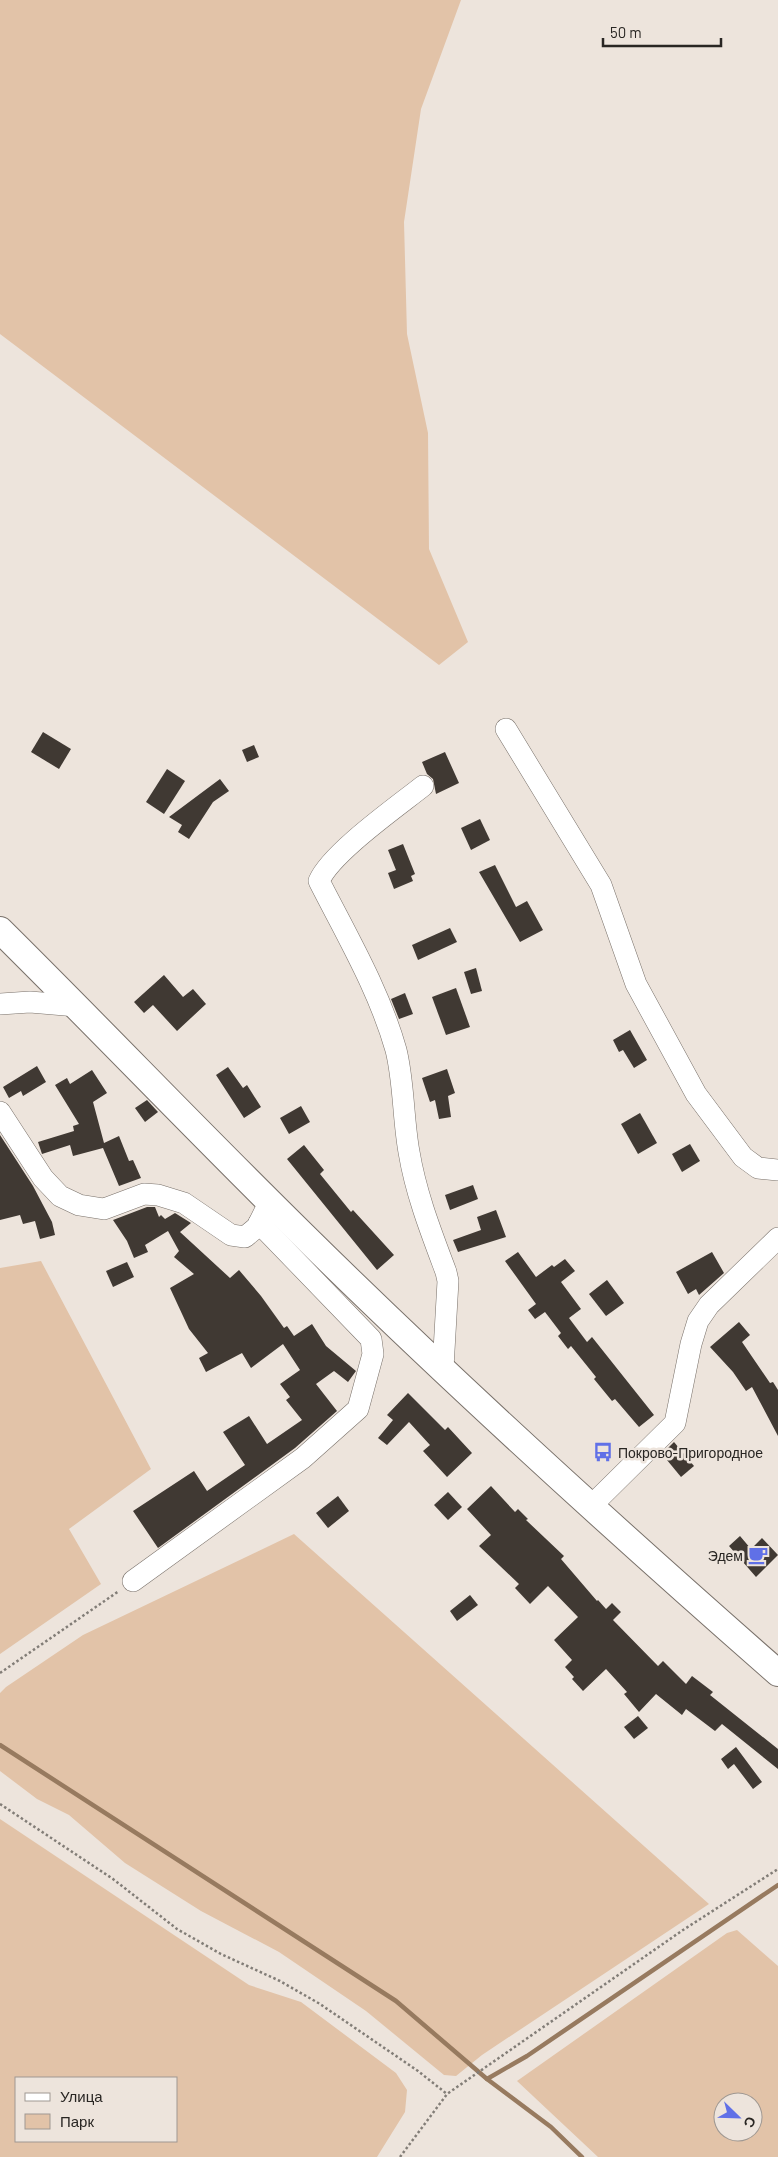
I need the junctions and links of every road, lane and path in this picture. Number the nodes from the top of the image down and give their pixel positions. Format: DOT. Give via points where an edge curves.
graph roads {
  1 [pos="506,729"];
  2 [pos="423,786"];
  3 [pos="0,930"];
  4 [pos="0,1004"];
  5 [pos="77,1006"];
  6 [pos="0,1112"];
  7 [pos="778,1170"];
  8 [pos="265,1213"];
  9 [pos="778,1238"];
  10 [pos="443,1368"];
  11 [pos="591,1506"];
  12 [pos="133,1581"];
  13 [pos="0,1673"];
  14 [pos="778,1673"];
  15 [pos="0,1804"];
  16 [pos="778,1869"];
  17 [pos="447,2094"];
  18 [pos="400,2157"];
  1 -- 7 [label="lane" via="600,885 636,984 696,1094 744,1157 758,1168"];
  2 -- 10 [label="lane" via="345,849 323,871 319,881 377,996 396,1053 408,1152 418,1197 448,1281"];
  3 -- 5 [label="main road"];
  4 -- 5 [label="lane" via="30,1002"];
  5 -- 8 [label="main road"];
  6 -- 8 [label="lane" via="43,1178 60,1196 79,1205 104,1209 144,1194 158,1195 184,1203 232,1235 245,1238"];
  8 -- 10 [label="main road"];
  8 -- 12 [label="lane" via="371,1340 374,1354 358,1409 303,1458"];
  9 -- 11 [label="lane" via="698,1321 675,1423"];
  10 -- 11 [label="main road"];
  11 -- 14 [label="main road"];
  12 -- 13 [label="path"];
  15 -- 17 [label="path" via="113,1879 177,1929 320,2004"];
  16 -- 17 [label="path" via="683,1930"];
  17 -- 18 [label="path"];
}
